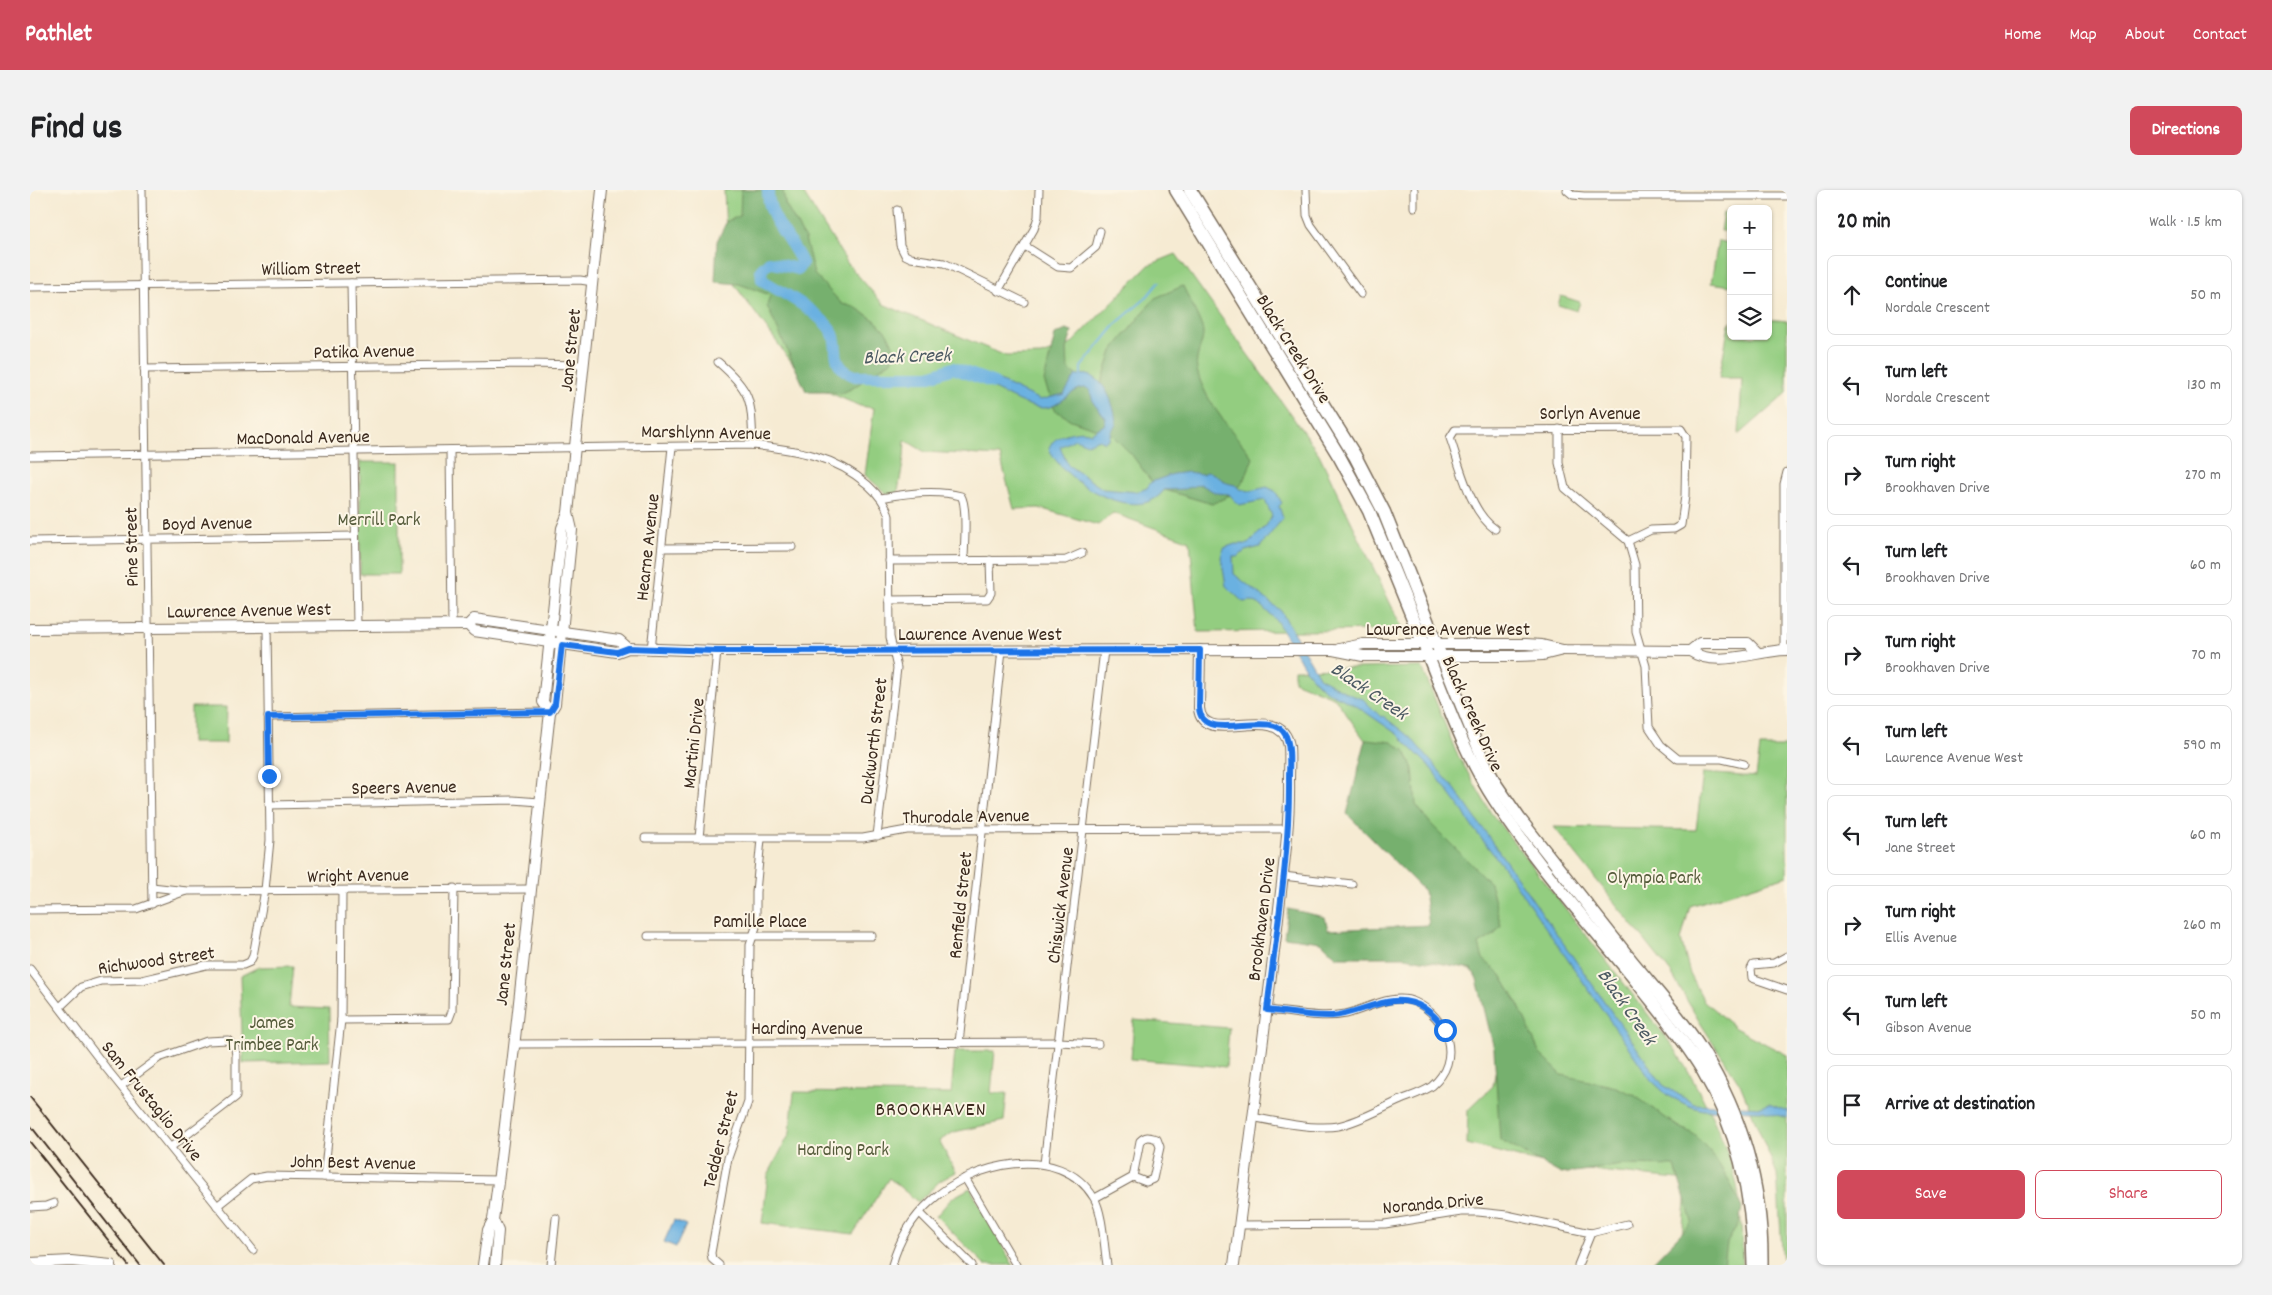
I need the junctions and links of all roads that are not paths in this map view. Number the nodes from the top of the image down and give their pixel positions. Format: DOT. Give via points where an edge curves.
graph roads {
  1 [pos="142,190"];
  2 [pos="602,190"];
  3 [pos="1039,190"];
  4 [pos="1176,190"];
  5 [pos="1190,190"];
  6 [pos="1306,190"];
  7 [pos="1414,190"];
  8 [pos="1567,190"];
  9 [pos="1787,196"];
  10 [pos="1414,207"];
  11 [pos="897,210"];
  12 [pos="1100,231"];
  13 [pos="1025,246"];
  14 [pos="593,282"];
  15 [pos="351,283"];
  16 [pos="143,286"];
  17 [pos="30,287"];
  18 [pos="998,291"];
  19 [pos="1361,294"];
  20 [pos="1024,302"];
  21 [pos="718,362"];
  22 [pos="584,365"];
  23 [pos="352,367"];
  24 [pos="144,369"];
  25 [pos="1559,428"];
  26 [pos="753,445"];
  27 [pos="672,447"];
  28 [pos="576,448"];
  29 [pos="450,450"];
  30 [pos="354,452"];
  31 [pos="145,455"];
  32 [pos="30,456"];
  33 [pos="1787,472"];
  34 [pos="880,498"];
  35 [pos="1786,510"];
  36 [pos="568,513"];
  37 [pos="1495,529"];
  38 [pos="355,536"];
  39 [pos="146,539"];
  40 [pos="30,541"];
  41 [pos="1628,541"];
  42 [pos="792,547"];
  43 [pos="663,548"];
  44 [pos="1082,553"];
  45 [pos="990,560"];
  46 [pos="964,561"];
  47 [pos="889,562"];
  48 [pos="889,600"];
  49 [pos="468,624"];
  50 [pos="357,625"];
  51 [pos="452,625"];
  52 [pos="267,627"];
  53 [pos="148,629"];
  54 [pos="30,630"];
  55 [pos="551,630"];
  56 [pos="563,632"];
  57 [pos="549,643"];
  58 [pos="1423,643"];
  59 [pos="1436,643"];
  60 [pos="1721,643"];
  61 [pos="562,645"];
  62 [pos="628,648"];
  63 [pos="651,650"];
  64 [pos="893,650"];
  65 [pos="1002,650"];
  66 [pos="1104,650"];
  67 [pos="1200,650"];
  68 [pos="1333,650"];
  69 [pos="1563,650"];
  70 [pos="1785,650"];
  71 [pos="717,651"];
  72 [pos="1641,651"];
  73 [pos="1690,651"];
  74 [pos="1757,652"];
  75 [pos="1428,656"];
  76 [pos="1442,656"];
  77 [pos="1722,658"];
  78 [pos="550,712"];
  79 [pos="268,717"];
  80 [pos="1744,764"];
  81 [pos="540,802"];
  82 [pos="270,805"];
  83 [pos="1084,829"];
  84 [pos="1288,829"];
  85 [pos="983,830"];
  86 [pos="877,836"];
  87 [pos="645,838"];
  88 [pos="699,838"];
  89 [pos="761,839"];
  90 [pos="1283,876"];
  91 [pos="1352,884"];
  92 [pos="152,887"];
  93 [pos="454,888"];
  94 [pos="530,889"];
  95 [pos="265,890"];
  96 [pos="342,890"];
  97 [pos="187,891"];
  98 [pos="152,904"];
  99 [pos="30,910"];
  100 [pos="648,936"];
  101 [pos="753,936"];
  102 [pos="872,936"];
  103 [pos="1787,956"];
  104 [pos="30,969"];
  105 [pos="1787,990"];
  106 [pos="60,1007"];
  107 [pos="1267,1010"];
  108 [pos="341,1020"];
  109 [pos="1060,1042"];
  110 [pos="748,1043"];
  111 [pos="959,1043"];
  112 [pos="515,1044"];
  113 [pos="1098,1044"];
  114 [pos="121,1086"];
  115 [pos="1721,1095"];
  116 [pos="1252,1117"];
  117 [pos="1732,1120"];
  118 [pos="171,1147"];
  119 [pos="1044,1164"];
  120 [pos="324,1177"];
  121 [pos="1133,1177"];
  122 [pos="965,1178"];
  123 [pos="498,1180"];
  124 [pos="1095,1198"];
  125 [pos="54,1203"];
  126 [pos="217,1206"];
  127 [pos="30,1207"];
  128 [pos="920,1213"];
  129 [pos="556,1218"];
  130 [pos="493,1220"];
  131 [pos="1627,1224"];
  132 [pos="1239,1225"];
  133 [pos="1591,1233"];
  134 [pos="253,1250"];
  135 [pos="30,1263"];
  136 [pos="111,1265"];
  137 [pos="483,1265"];
  138 [pos="495,1265"];
  139 [pos="551,1265"];
  140 [pos="720,1265"];
  141 [pos="892,1265"];
  142 [pos="972,1265"];
  143 [pos="1016,1265"];
  144 [pos="1107,1265"];
  145 [pos="1234,1265"];
  146 [pos="1578,1265"];
  147 [pos="1753,1265"];
  148 [pos="1762,1265"];
  1 -- 16 [label="street, Pine Street"];
  2 -- 14 [label="main road, Jane Street"];
  3 -- 13 [label="street" via="1038,217"];
  4 -- 58 [label="highway, Black Creek Drive" via="1369,511"];
  5 -- 59 [label="highway, Black Creek Drive" via="1355,456 1384,512"];
  6 -- 19 [label="street" via="1311,225"];
  7 -- 10 [label="street"];
  8 -- 9 [label="street" via="1584,196"];
  11 -- 18 [label="street" via="900,245 905,255 944,263"];
  12 -- 13 [label="street" via="1096,247 1071,268 1058,267"];
  13 -- 18 [label="street"];
  14 -- 15 [label="street, William Street"];
  14 -- 22 [label="main road, Jane Street"];
  15 -- 16 [label="street, William Street"];
  15 -- 23 [label="street"];
  16 -- 17 [label="street, William Street"];
  16 -- 24 [label="street, Pine Street"];
  18 -- 20 [label="street"];
  21 -- 26 [label="street" via="743,386 751,404"];
  22 -- 23 [label="street, Patika Avenue"];
  22 -- 28 [label="main road, Jane Street"];
  23 -- 24 [label="street, Patika Avenue"];
  23 -- 30 [label="street"];
  24 -- 31 [label="street, Pine Street"];
  25 -- 37 [label="street, Sorlyn Avenue" via="1455,430 1450,438 1477,510"];
  25 -- 41 [label="street" via="1559,463 1565,488"];
  25 -- 41 [label="street, Sorlyn Avenue" via="1677,428 1684,431 1685,496 1681,525 1674,529 1652,530"];
  26 -- 27 [label="street, Marshlynn Avenue"];
  26 -- 34 [label="street, Marshlynn Avenue" via="780,448 835,462"];
  27 -- 28 [label="street, Marshlynn Avenue"];
  27 -- 43 [label="street, Hearne Avenue"];
  28 -- 29 [label="street, MacDonald Avenue"];
  28 -- 36 [label="main road, Jane Street"];
  29 -- 30 [label="street, MacDonald Avenue"];
  29 -- 51 [label="street"];
  30 -- 31 [label="street, MacDonald Avenue"];
  30 -- 38 [label="street"];
  31 -- 32 [label="street, MacDonald Avenue"];
  31 -- 39 [label="street, Pine Street"];
  33 -- 35 [label="street" via="1784,484"];
  34 -- 46 [label="street" via="932,492 961,496"];
  34 -- 47 [label="street, Duckworth Street" via="889,516"];
  35 -- 70 [label="street"];
  36 -- 55 [label="main road, Jane Street" via="562,528"];
  36 -- 56 [label="main road, Jane Street" via="572,530"];
  38 -- 39 [label="street, Boyd Avenue"];
  38 -- 50 [label="street"];
  39 -- 40 [label="street, Boyd Avenue"];
  39 -- 53 [label="street, Pine Street"];
  41 -- 72 [label="street" via="1635,565 1636,632"];
  42 -- 43 [label="street"];
  43 -- 63 [label="street, Hearne Avenue"];
  44 -- 45 [label="street" via="1066,560"];
  45 -- 46 [label="street"];
  45 -- 48 [label="street" via="991,593 987,598"];
  46 -- 47 [label="street"];
  47 -- 48 [label="street, Duckworth Street"];
  48 -- 64 [label="street, Duckworth Street"];
  49 -- 51 [label="main road, Lawrence Avenue West"];
  49 -- 55 [label="main road, Lawrence Avenue West" via="474,619"];
  49 -- 57 [label="main road, Lawrence Avenue West" via="474,631"];
  50 -- 51 [label="main road, Lawrence Avenue West"];
  50 -- 52 [label="main road, Lawrence Avenue West"];
  52 -- 53 [label="main road, Lawrence Avenue West"];
  52 -- 79 [label="street"];
  53 -- 54 [label="main road, Lawrence Avenue West"];
  53 -- 92 [label="street, Pine Street"];
  55 -- 56 [label="main road, Lawrence Avenue West"];
  55 -- 57 [label="main road, Jane Street"];
  56 -- 61 [label="main road, Jane Street"];
  56 -- 62 [label="main road, Lawrence Avenue West" via="618,640"];
  57 -- 61 [label="main road, Lawrence Avenue West"];
  57 -- 78 [label="main road, Jane Street" via="543,702"];
  58 -- 59 [label="main road, Lawrence Avenue West"];
  58 -- 68 [label="main road, Lawrence Avenue West" via="1363,644"];
  58 -- 75 [label="main road, Black Creek Drive"];
  59 -- 69 [label="main road, Lawrence Avenue West" via="1542,645"];
  59 -- 76 [label="main road, Black Creek Drive"];
  60 -- 73 [label="main road, Lawrence Avenue West" via="1700,643"];
  60 -- 74 [label="main road, Lawrence Avenue West" via="1748,643"];
  60 -- 77 [label="street"];
  61 -- 62 [label="main road, Lawrence Avenue West" via="617,652"];
  61 -- 78 [label="main road, Jane Street" via="555,704"];
  62 -- 63 [label="main road, Lawrence Avenue West"];
  63 -- 71 [label="main road, Lawrence Avenue West"];
  64 -- 65 [label="main road, Lawrence Avenue West"];
  64 -- 71 [label="main road, Lawrence Avenue West"];
  64 -- 86 [label="street, Duckworth Street" via="897,668"];
  65 -- 66 [label="main road, Lawrence Avenue West"];
  65 -- 85 [label="street, Renfield Street"];
  66 -- 67 [label="main road, Lawrence Avenue West"];
  66 -- 83 [label="street, Chiswick Avenue"];
  67 -- 68 [label="main road, Lawrence Avenue West"];
  67 -- 84 [label="main road, Brookhaven Drive" via="1199,708 1204,722 1270,725 1285,733 1289,748"];
  68 -- 75 [label="main road, Lawrence Avenue West" via="1363,656"];
  69 -- 72 [label="main road, Lawrence Avenue West"];
  69 -- 76 [label="main road, Lawrence Avenue West" via="1543,655"];
  70 -- 74 [label="main road, Lawrence Avenue West"];
  71 -- 88 [label="street, Martini Drive"];
  72 -- 73 [label="main road, Lawrence Avenue West"];
  72 -- 80 [label="street" via="1646,666 1648,721 1652,734 1661,744 1678,759 1722,759"];
  73 -- 77 [label="main road, Lawrence Avenue West" via="1701,658"];
  74 -- 77 [label="main road, Lawrence Avenue West" via="1746,657"];
  75 -- 76 [label="main road, Lawrence Avenue West"];
  75 -- 115 [label="main road, Black Creek Drive" via="1468,754 1495,801 1671,1025"];
  76 -- 115 [label="main road, Black Creek Drive" via="1496,784 1520,819 1687,1030 1702,1051"];
  78 -- 79 [label="street"];
  78 -- 81 [label="main road, Jane Street"];
  79 -- 82 [label="street"];
  81 -- 82 [label="street, Speers Avenue"];
  81 -- 94 [label="main road, Jane Street"];
  82 -- 95 [label="street"];
  83 -- 84 [label="street, Thurodale Avenue"];
  83 -- 85 [label="street, Thurodale Avenue"];
  83 -- 109 [label="street, Chiswick Avenue"];
  84 -- 90 [label="main road, Brookhaven Drive"];
  85 -- 86 [label="street, Thurodale Avenue" via="907,830"];
  85 -- 111 [label="street, Renfield Street"];
  86 -- 89 [label="street, Thurodale Avenue"];
  87 -- 88 [label="street, Thurodale Avenue"];
  88 -- 89 [label="street, Thurodale Avenue"];
  89 -- 101 [label="street, Tedder Street"];
  90 -- 91 [label="street"];
  90 -- 107 [label="main road, Brookhaven Drive"];
  92 -- 97 [label="street, Wright Avenue"];
  92 -- 98 [label="street, Pine Street"];
  93 -- 94 [label="street, Wright Avenue"];
  93 -- 96 [label="street, Wright Avenue"];
  93 -- 108 [label="street" via="452,1011 449,1019"];
  94 -- 112 [label="main road, Jane Street"];
  95 -- 96 [label="street, Wright Avenue"];
  95 -- 97 [label="street, Wright Avenue"];
  95 -- 106 [label="street, Richwood Street" via="250,962 243,965 206,965 142,980 101,982 81,987"];
  96 -- 108 [label="street"];
  97 -- 98 [label="street, Wright Avenue"];
  98 -- 99 [label="street, Wright Avenue" via="136,909"];
  100 -- 101 [label="street, Pamille Place"];
  101 -- 102 [label="street, Pamille Place"];
  101 -- 110 [label="street, Tedder Street" via="750,945"];
  103 -- 105 [label="street" via="1774,963 1753,965 1751,976"];
  104 -- 106 [label="street, Sam Frustaglio Drive"];
  106 -- 114 [label="street, Sam Frustaglio Drive"];
  107 -- 116 [label="main road, Brookhaven Drive"];
  107 -- 116 [label="street" via="1331,1016 1402,999 1414,1002 1442,1024 1448,1048 1443,1072 1432,1086 1353,1122 1328,1127"];
  108 -- 120 [label="street"];
  109 -- 111 [label="street, Harding Avenue"];
  109 -- 113 [label="street, Harding Avenue"];
  109 -- 119 [label="street, Chiswick Avenue"];
  110 -- 111 [label="street, Harding Avenue"];
  110 -- 112 [label="street, Harding Avenue"];
  110 -- 140 [label="street, Tedder Street" via="748,1102 728,1158 711,1253"];
  112 -- 123 [label="main road, Jane Street"];
  114 -- 118 [label="street, Sam Frustaglio Drive"];
  114 -- 118 [label="street" via="159,1058 207,1041 228,1040 235,1048 236,1097"];
  115 -- 117 [label="main road, Black Creek Drive"];
  116 -- 132 [label="main road, Brookhaven Drive"];
  117 -- 147 [label="main road, Black Creek Drive" via="1750,1205"];
  117 -- 148 [label="main road, Black Creek Drive" via="1747,1149 1758,1198"];
  118 -- 126 [label="street, Sam Frustaglio Drive"];
  119 -- 122 [label="street" via="1002,1167"];
  119 -- 124 [label="street" via="1072,1175"];
  120 -- 123 [label="street, John Best Avenue"];
  120 -- 126 [label="street, John Best Avenue" via="267,1176 251,1179"];
  121 -- 121 [label="street" via="1146,1182 1153,1179 1160,1147 1157,1139 1150,1137 1140,1141"];
  121 -- 124 [label="street"];
  122 -- 128 [label="street" via="947,1188"];
  122 -- 143 [label="street"];
  123 -- 130 [label="main road, Jane Street"];
  124 -- 144 [label="street"];
  125 -- 127 [label="street"];
  126 -- 134 [label="street, Sam Frustaglio Drive"];
  128 -- 141 [label="street" via="897,1248"];
  128 -- 142 [label="street"];
  129 -- 139 [label="street"];
  130 -- 137 [label="main road, Jane Street" via="488,1230"];
  130 -- 138 [label="main road, Jane Street" via="498,1231"];
  131 -- 133 [label="street, Noranda Drive"];
  132 -- 133 [label="street, Noranda Drive" via="1385,1224 1478,1212"];
  132 -- 145 [label="main road, Brookhaven Drive"];
  133 -- 146 [label="street"];
  135 -- 136 [label="main road" via="71,1261"];
}
